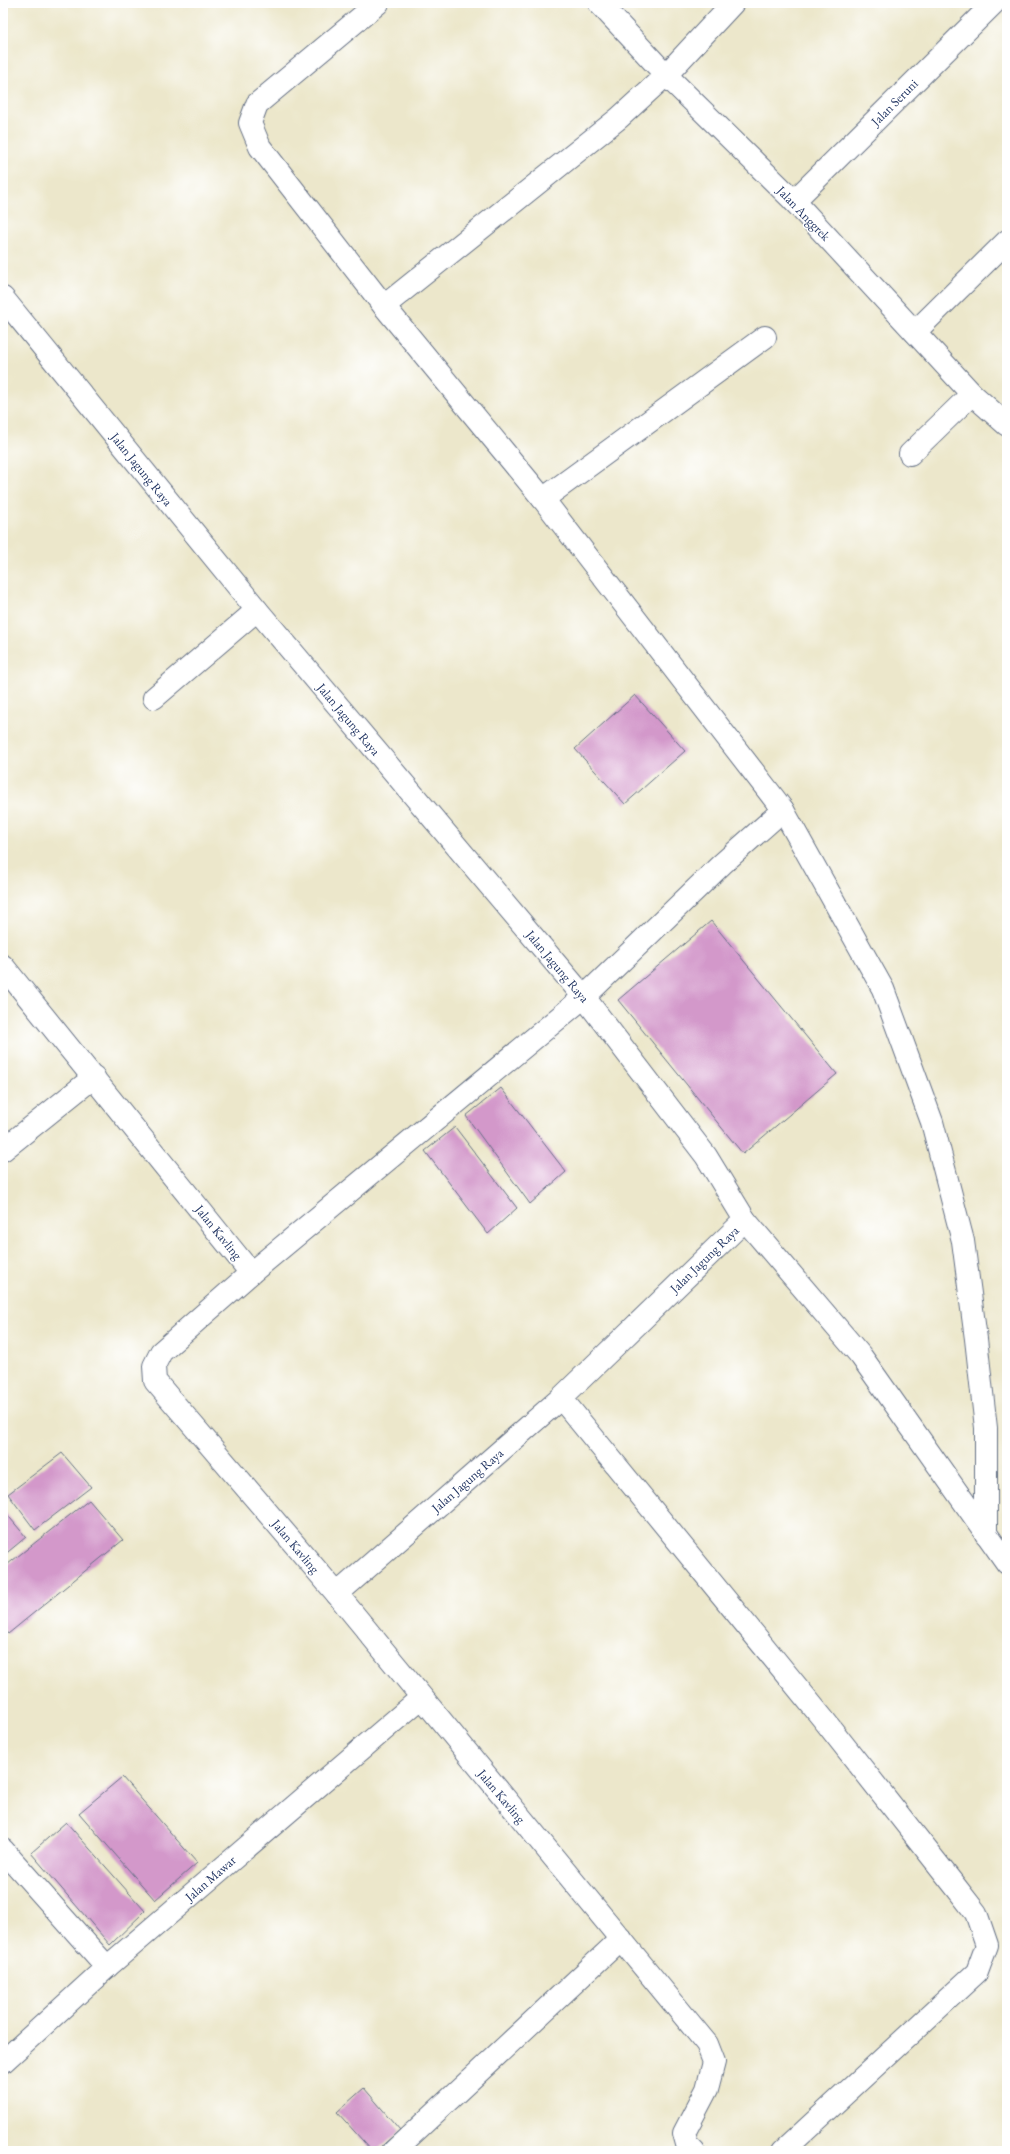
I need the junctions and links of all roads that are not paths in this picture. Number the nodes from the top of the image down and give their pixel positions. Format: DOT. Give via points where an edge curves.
graph roads {
  1 [pos="378,3"];
  2 [pos="599,3"];
  3 [pos="733,3"];
  4 [pos="994,3"];
  5 [pos="666,75"];
  6 [pos="794,201"];
  7 [pos="1007,241"];
  8 [pos="3,298"];
  9 [pos="384,306"];
  10 [pos="915,332"];
  11 [pos="765,337"];
  12 [pos="972,394"];
  13 [pos="1007,425"];
  14 [pos="910,454"];
  15 [pos="544,499"];
  16 [pos="257,610"];
  17 [pos="154,698"];
  18 [pos="783,810"];
  19 [pos="3,966"];
  20 [pos="584,997"];
  21 [pos="94,1077"];
  22 [pos="3,1150"];
  23 [pos="745,1220"];
  24 [pos="251,1273"];
  25 [pos="561,1398"];
  26 [pos="986,1534"];
  27 [pos="1007,1563"];
  28 [pos="337,1594"];
  29 [pos="421,1698"];
  30 [pos="3,1850"];
  31 [pos="621,1939"];
  32 [pos="107,1967"];
  33 [pos="3,2062"];
  34 [pos="394,2151"];
  35 [pos="694,2151"];
  36 [pos="783,2151"];
  1 -- 9 [label="street" via="257,104 250,123 260,147"];
  2 -- 5 [label="street, Jalan Anggrek"];
  3 -- 5 [label="street"];
  4 -- 6 [label="street, Jalan Seruni"];
  5 -- 6 [label="street, Jalan Anggrek"];
  5 -- 9 [label="street" via="619,118"];
  6 -- 10 [label="street, Jalan Anggrek"];
  7 -- 10 [label="street"];
  8 -- 16 [label="street, Jalan Jagung Raya"];
  9 -- 15 [label="street"];
  10 -- 12 [label="street, Jalan Anggrek"];
  11 -- 15 [label="street"];
  12 -- 13 [label="street, Jalan Anggrek"];
  12 -- 14 [label="street"];
  15 -- 18 [label="street"];
  16 -- 17 [label="street"];
  16 -- 20 [label="street, Jalan Jagung Raya"];
  18 -- 20 [label="street" via="722,864"];
  18 -- 26 [label="street" via="884,989 932,1122 963,1241 973,1316 986,1428"];
  19 -- 21 [label="street, Jalan Kavling"];
  20 -- 23 [label="street, Jalan Jagung Raya" via="706,1156"];
  20 -- 24 [label="street"];
  21 -- 22 [label="street"];
  21 -- 24 [label="street, Jalan Kavling"];
  23 -- 25 [label="street, Jalan Jagung Raya"];
  23 -- 26 [label="street" via="861,1356"];
  24 -- 28 [label="street, Jalan Kavling" via="161,1352 154,1366 155,1380"];
  25 -- 28 [label="street, Jalan Jagung Raya"];
  25 -- 36 [label="street" via="824,1720 955,1886 976,1913 987,1945 977,1972"];
  26 -- 27 [label="street"];
  28 -- 29 [label="street, Jalan Kavling"];
  29 -- 31 [label="street, Jalan Kavling"];
  29 -- 32 [label="street, Jalan Mawar"];
  30 -- 32 [label="street"];
  31 -- 34 [label="street"];
  31 -- 35 [label="street, Jalan Kavling" via="707,2044 714,2062 707,2089 684,2133 687,2144"];
  32 -- 33 [label="street, Jalan Mawar"];
}
